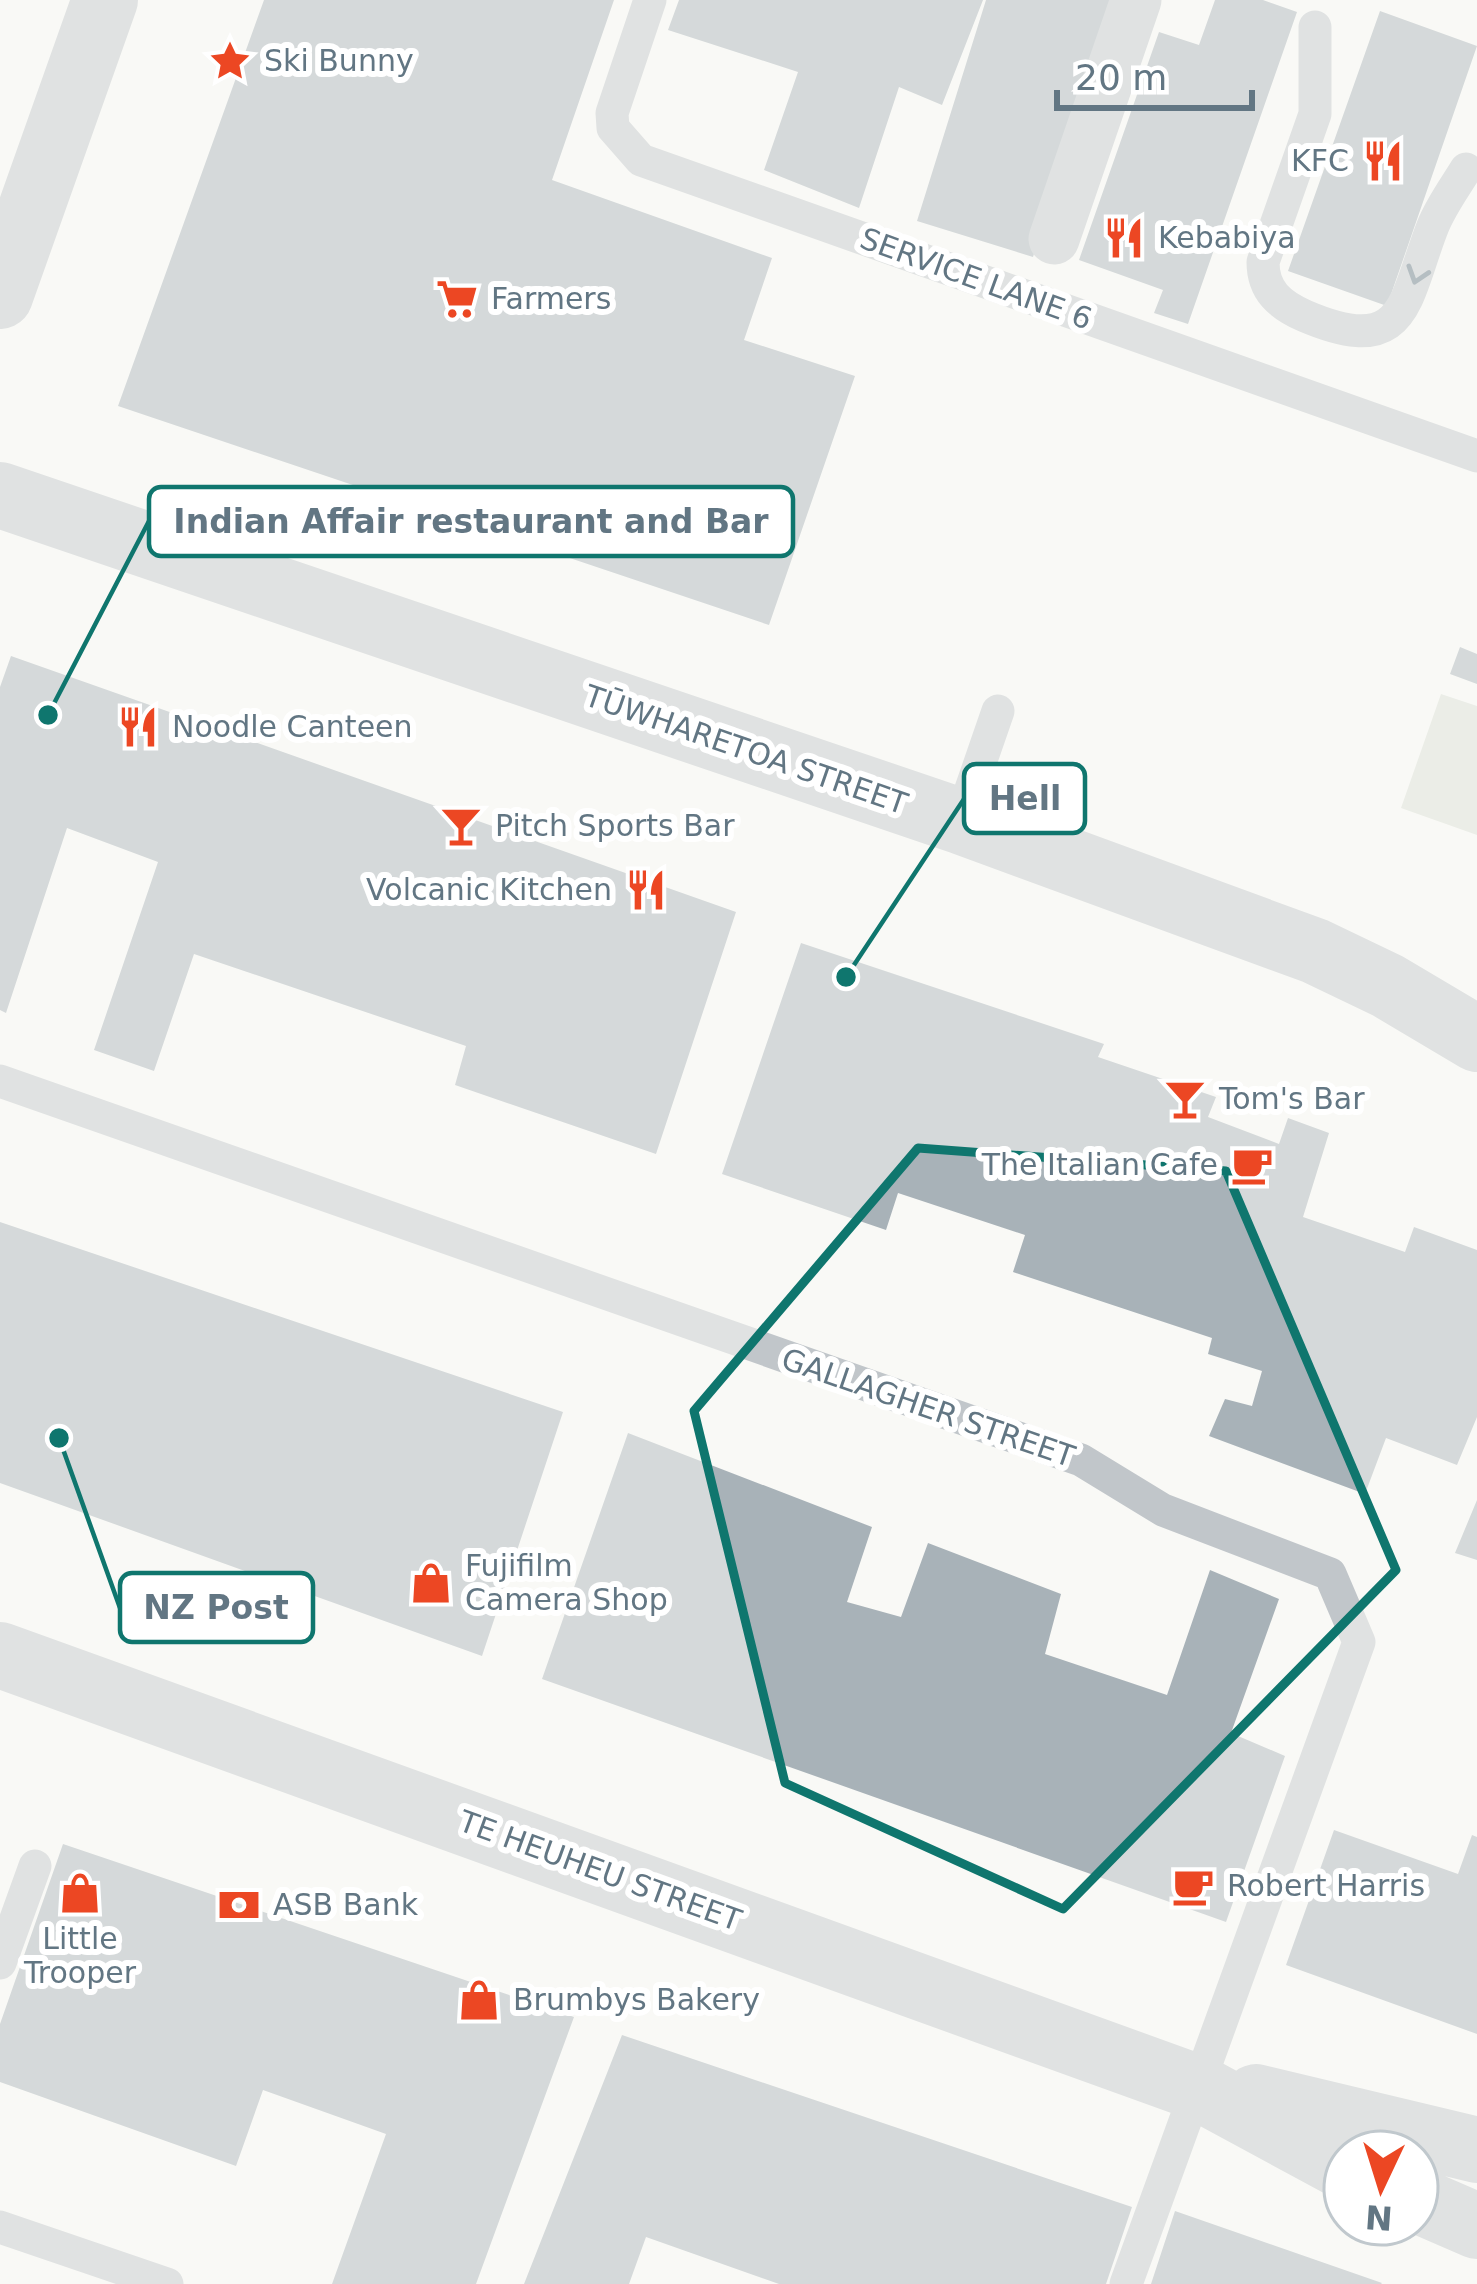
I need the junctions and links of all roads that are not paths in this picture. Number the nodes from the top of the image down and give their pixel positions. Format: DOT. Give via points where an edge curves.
graph roads {
  1 [pos="105,0"];
  2 [pos="650,0"];
  3 [pos="1136,0"];
  4 [pos="1315,27"];
  5 [pos="1466,169"];
  6 [pos="1054,239"];
  7 [pos="0,296"];
  8 [pos="1477,456"];
  9 [pos="0,495"];
  10 [pos="998,711"];
  11 [pos="960,821"];
  12 [pos="1477,1039"];
  13 [pos="0,1082"];
  14 [pos="0,1655"];
  15 [pos="35,1866"];
  16 [pos="0,1963"];
  17 [pos="1199,2088"];
  18 [pos="1477,2150"];
  19 [pos="1321,2155"];
  20 [pos="1441,2210"];
  21 [pos="1477,2226"];
  22 [pos="0,2228"];
  23 [pos="167,2284"];
  24 [pos="1126,2284"];
  1 -- 7 [label="street"];
  2 -- 8 [label="lane, SERVICE LANE 6" via="612,112 613,128 641,160"];
  3 -- 6 [label="street"];
  5 -- 4 [label="lane, one-way" via="1434,222 1396,319 1360,332 1277,301 1263,262 1315,114"];
  9 -- 11 [label="street, TŪWHARETOA STREET"];
  10 -- 11 [label="lane"];
  11 -- 12 [label="street, TŪWHARETOA STREET" via="1315,951"];
  13 -- 17 [label="lane, GALLAGHER STREET" via="1081,1460 1163,1510 1330,1574 1359,1642"];
  14 -- 17 [label="street, TE HEUHEU STREET"];
  15 -- 16 [label="lane"];
  17 -- 18 [label="street, TE HEUHEU STREET"];
  17 -- 19 [label="street, TE HEUHEU STREET"];
  17 -- 24 [label="lane, GALLAGHER STREET"];
  20 -- 21 [label="street"];
  22 -- 23 [label="lane"];
}
